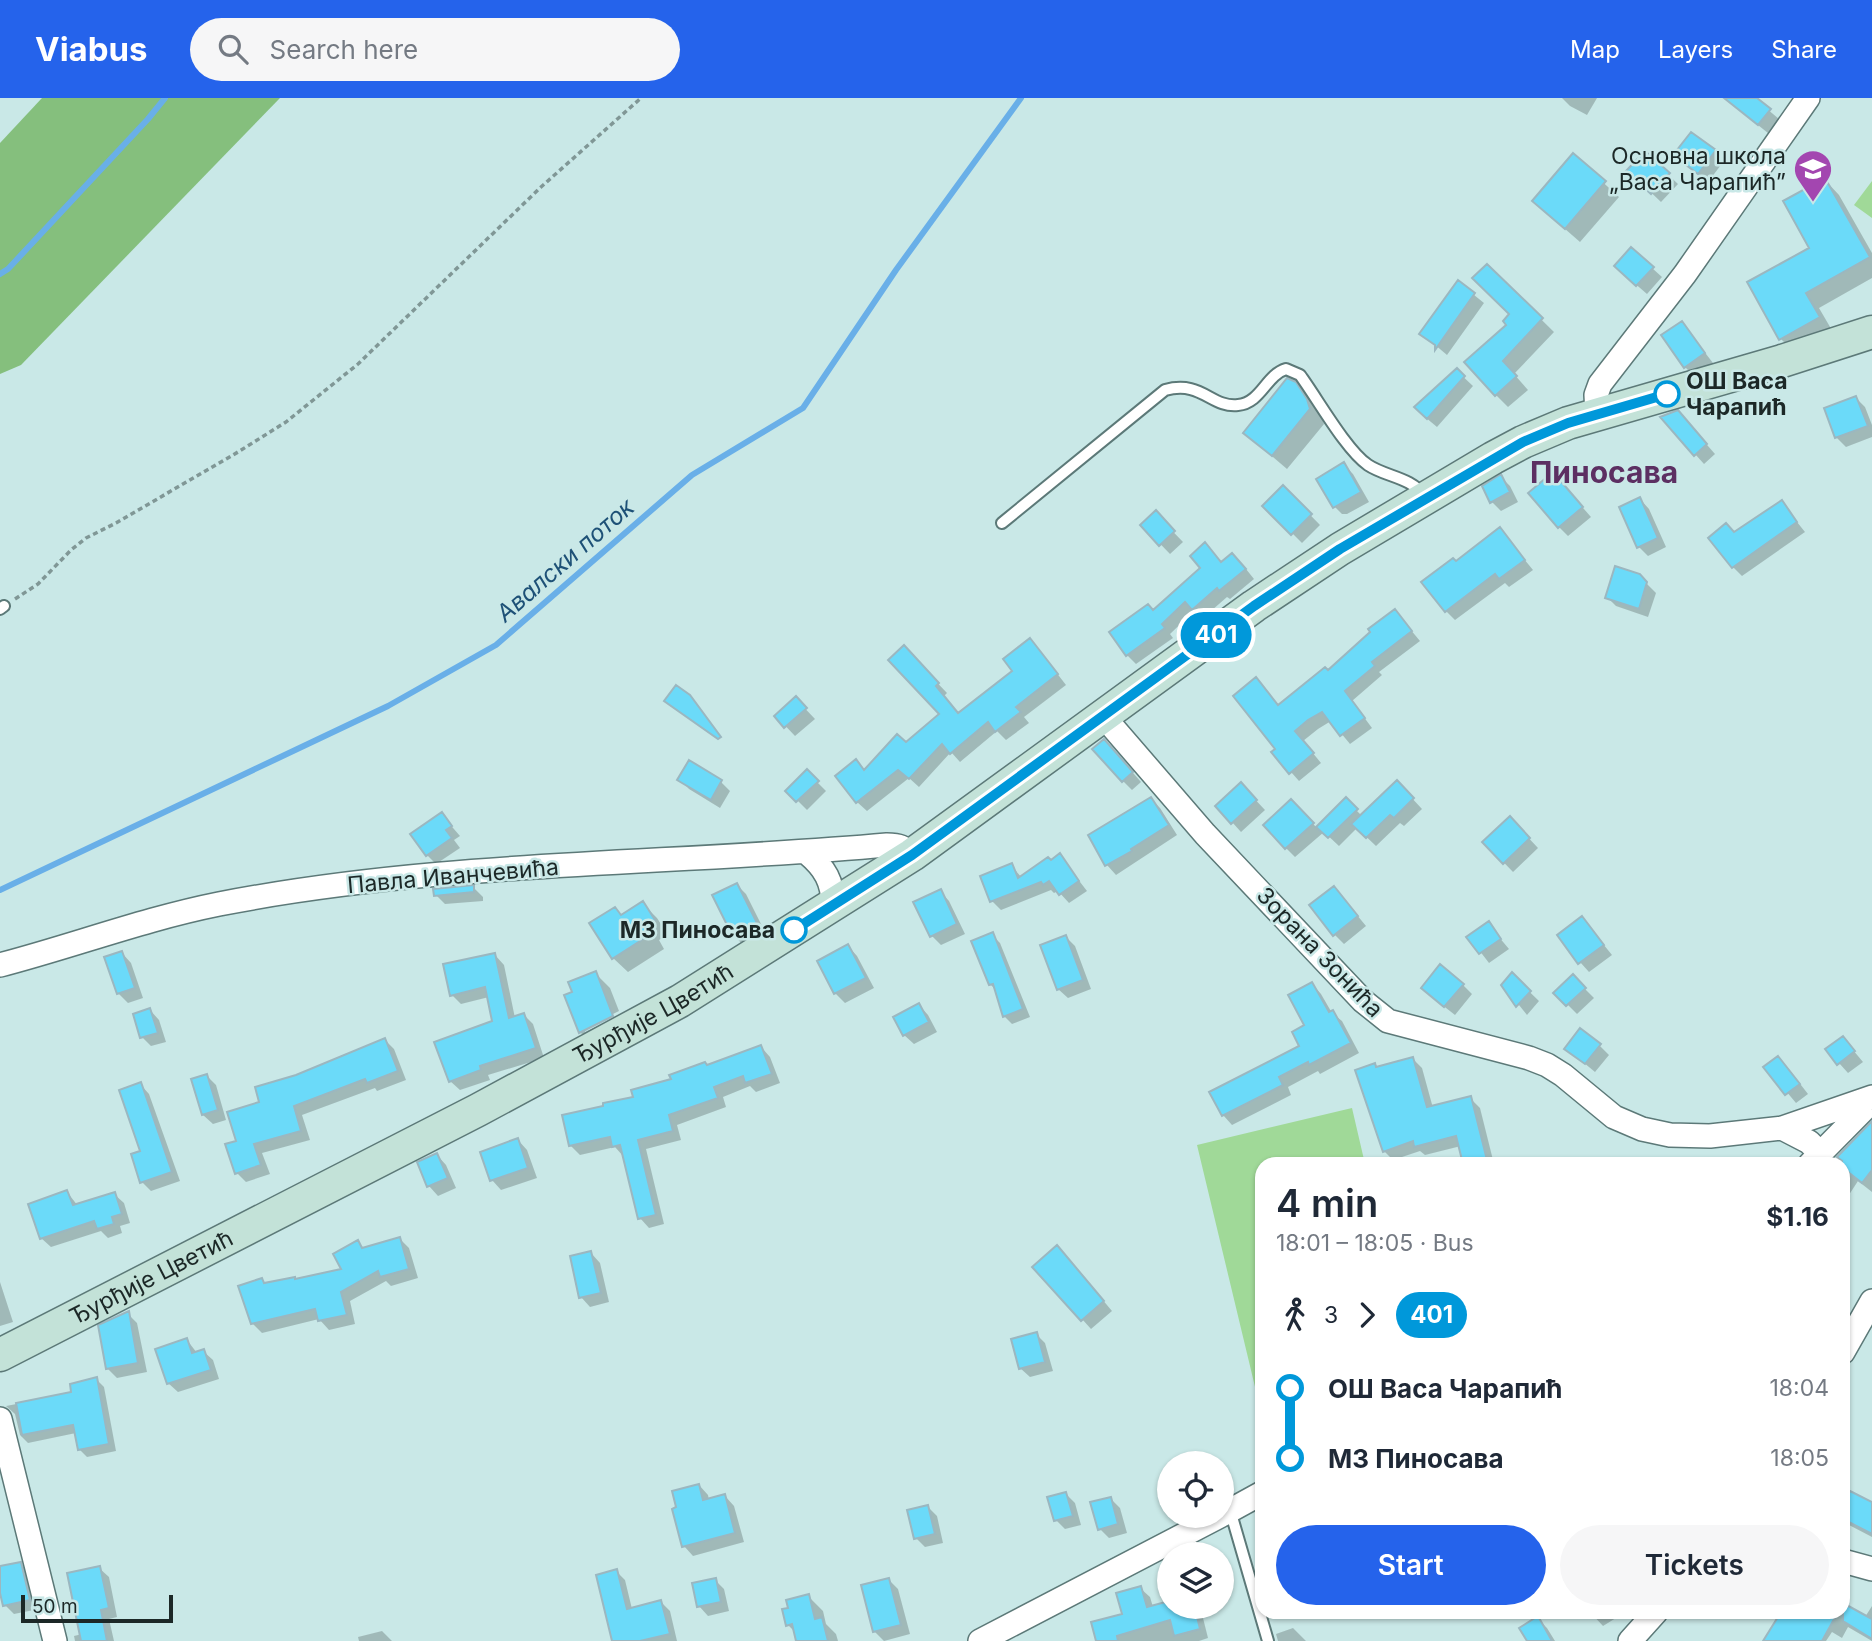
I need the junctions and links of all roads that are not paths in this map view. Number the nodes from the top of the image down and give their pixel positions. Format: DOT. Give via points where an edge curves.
graph roads {
  1 [pos="1808,98"];
  2 [pos="1872,332"];
  3 [pos="1597,414"];
  4 [pos="1426,498"];
  5 [pos="1002,523"];
  6 [pos="1104,717"];
  7 [pos="807,853"];
  8 [pos="912,855"];
  9 [pos="833,905"];
  10 [pos="0,965"];
  11 [pos="1872,1099"];
  12 [pos="1782,1128"];
  13 [pos="1814,1157"];
  14 [pos="1817,1157"];
  15 [pos="1872,1301"];
  16 [pos="1850,1340"];
  17 [pos="0,1355"];
  18 [pos="0,1419"];
  19 [pos="1255,1497"];
  20 [pos="1234,1508"];
  21 [pos="1195,1528"];
  22 [pos="1229,1528"];
  23 [pos="1850,1563"];
  24 [pos="1872,1569"];
  25 [pos="1255,1603"];
  26 [pos="1260,1619"];
  27 [pos="1650,1619"];
  28 [pos="55,1641"];
  29 [pos="980,1641"];
  30 [pos="1268,1641"];
  31 [pos="1630,1641"];
  1 -- 3 [label="street" via="1685,274 1600,384"];
  2 -- 3 [label="street, Ђурђије Цветић"];
  3 -- 4 [label="street, Ђурђије Цветић" via="1523,442"];
  4 -- 5 [label="lane" via="1414,485 1368,465 1356,454 1300,374 1286,369 1250,401 1238,405 1192,388 1165,390"];
  4 -- 6 [label="street, Ђурђије Цветић" via="1254,606"];
  6 -- 8 [label="street, Ђурђије Цветић"];
  6 -- 12 [label="street, Зорана Зонића" via="1205,834 1363,1001 1388,1021 1547,1065 1614,1117 1642,1129 1710,1136"];
  7 -- 8 [label="street, Павла Иванчевића" via="898,845"];
  7 -- 9 [label="street" via="829,878"];
  7 -- 10 [label="street, Павла Иванчевића" via="410,876 178,913"];
  8 -- 9 [label="street, Ђурђије Цветић"];
  9 -- 17 [label="street, Ђурђије Цветић" via="680,1001"];
  11 -- 12 [label="street, Зорана Зонића"];
  11 -- 14 [label="street"];
  12 -- 13 [label="street" via="1809,1142"];
  15 -- 16 [label="street"];
  18 -- 28 [label="street"];
  19 -- 20 [label="street"];
  21 -- 29 [label="street"];
  22 -- 25 [label="lane"];
  23 -- 24 [label="street"];
  26 -- 30 [label="lane"];
  27 -- 31 [label="street"];
}
